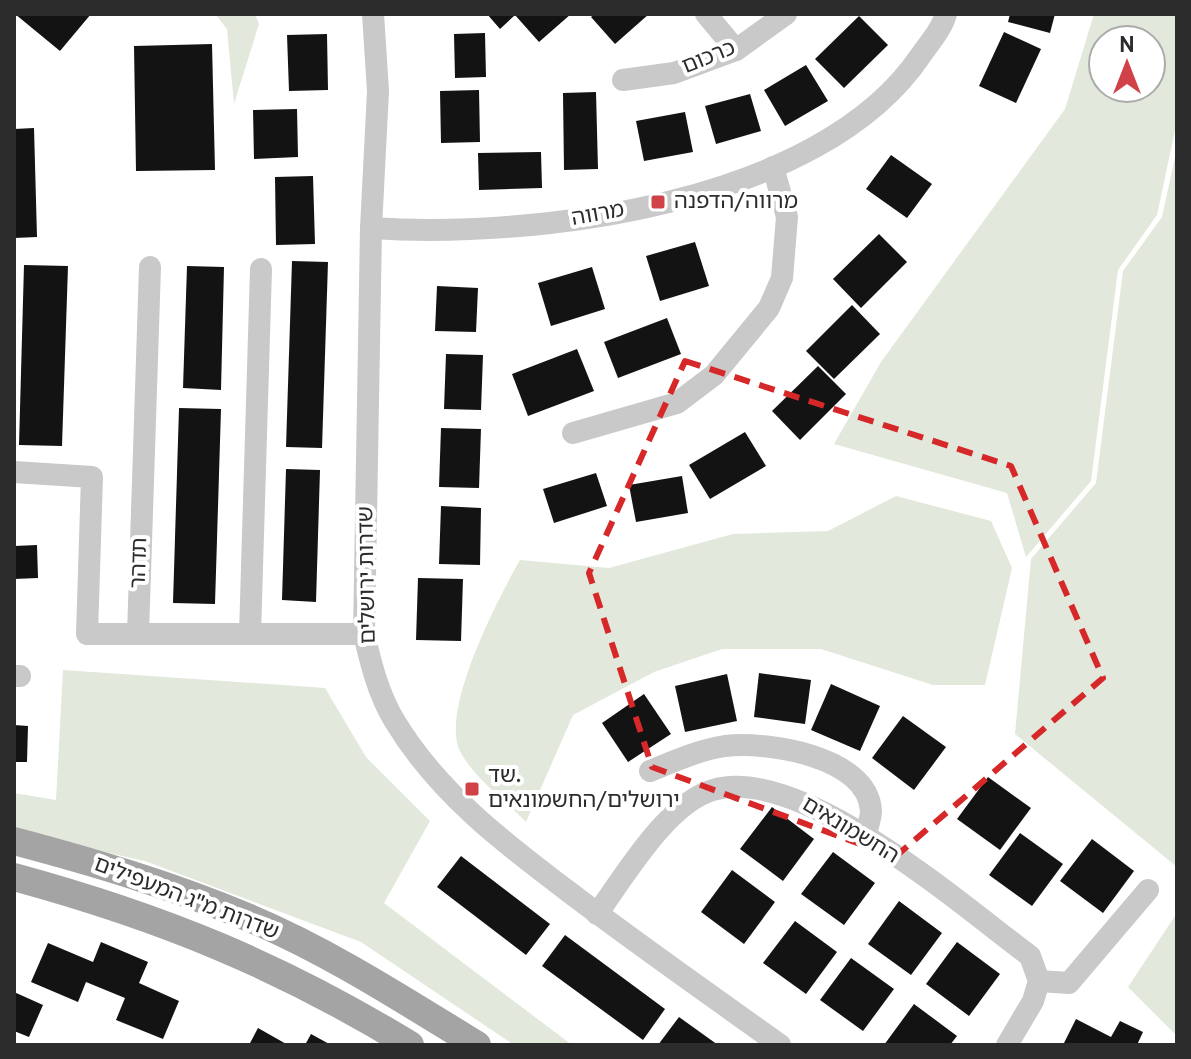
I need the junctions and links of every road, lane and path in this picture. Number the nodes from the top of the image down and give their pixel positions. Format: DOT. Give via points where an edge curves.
graph roads {
  1 [pos="373,14"];
  2 [pos="706,14"];
  3 [pos="786,14"];
  4 [pos="946,14"];
  5 [pos="736,50"];
  6 [pos="623,80"];
  7 [pos="773,167"];
  8 [pos="371,228"];
  9 [pos="150,267"];
  10 [pos="261,269"];
  11 [pos="573,433"];
  12 [pos="14,472"];
  13 [pos="138,634"];
  14 [pos="250,634"];
  15 [pos="364,634"];
  16 [pos="650,771"];
  17 [pos="866,835"];
  18 [pos="14,841"];
  19 [pos="14,877"];
  20 [pos="1148,890"];
  21 [pos="597,914"];
  22 [pos="1039,981"];
  23 [pos="410,1045"];
  24 [pos="477,1045"];
  25 [pos="780,1045"];
  26 [pos="1007,1045"];
  1 -- 8 [label="street, שדרות ירושלים" via="378,91"];
  2 -- 5 [label="street"];
  3 -- 5 [label="street, כרכום"];
  4 -- 7 [label="street, מרווה" via="911,70 885,98 849,129"];
  5 -- 6 [label="street, כרכום" via="674,73"];
  7 -- 8 [label="street, מרווה" via="657,205 567,221 439,232"];
  7 -- 11 [label="street" via="787,217 782,278 769,308 714,375 677,403"];
  8 -- 15 [label="street, שדרות ירושלים"];
  9 -- 13 [label="street, תדהר"];
  10 -- 14 [label="street"];
  12 -- 13 [label="street" via="92,477 87,634"];
  13 -- 14 [label="street"];
  14 -- 15 [label="street"];
  15 -- 21 [label="street, שדרות ירושלים" via="373,675 394,719 428,767 508,847"];
  16 -- 17 [label="street" via="723,746 762,743 795,751 852,777 871,810"];
  17 -- 21 [label="street, החשמונאים" via="792,797 752,788 713,790 656,834"];
  17 -- 22 [label="street, החשמונאים" via="1030,956"];
  18 -- 24 [label="main road, שדרות מ\"ג המעפילים" via="123,872 247,917 357,972"];
  19 -- 23 [label="main road, שדרות מ\"ג המעפילים" via="234,949"];
  20 -- 22 [label="street" via="1069,983"];
  21 -- 25 [label="street, שדרות ירושלים"];
  22 -- 26 [label="street"];
}
